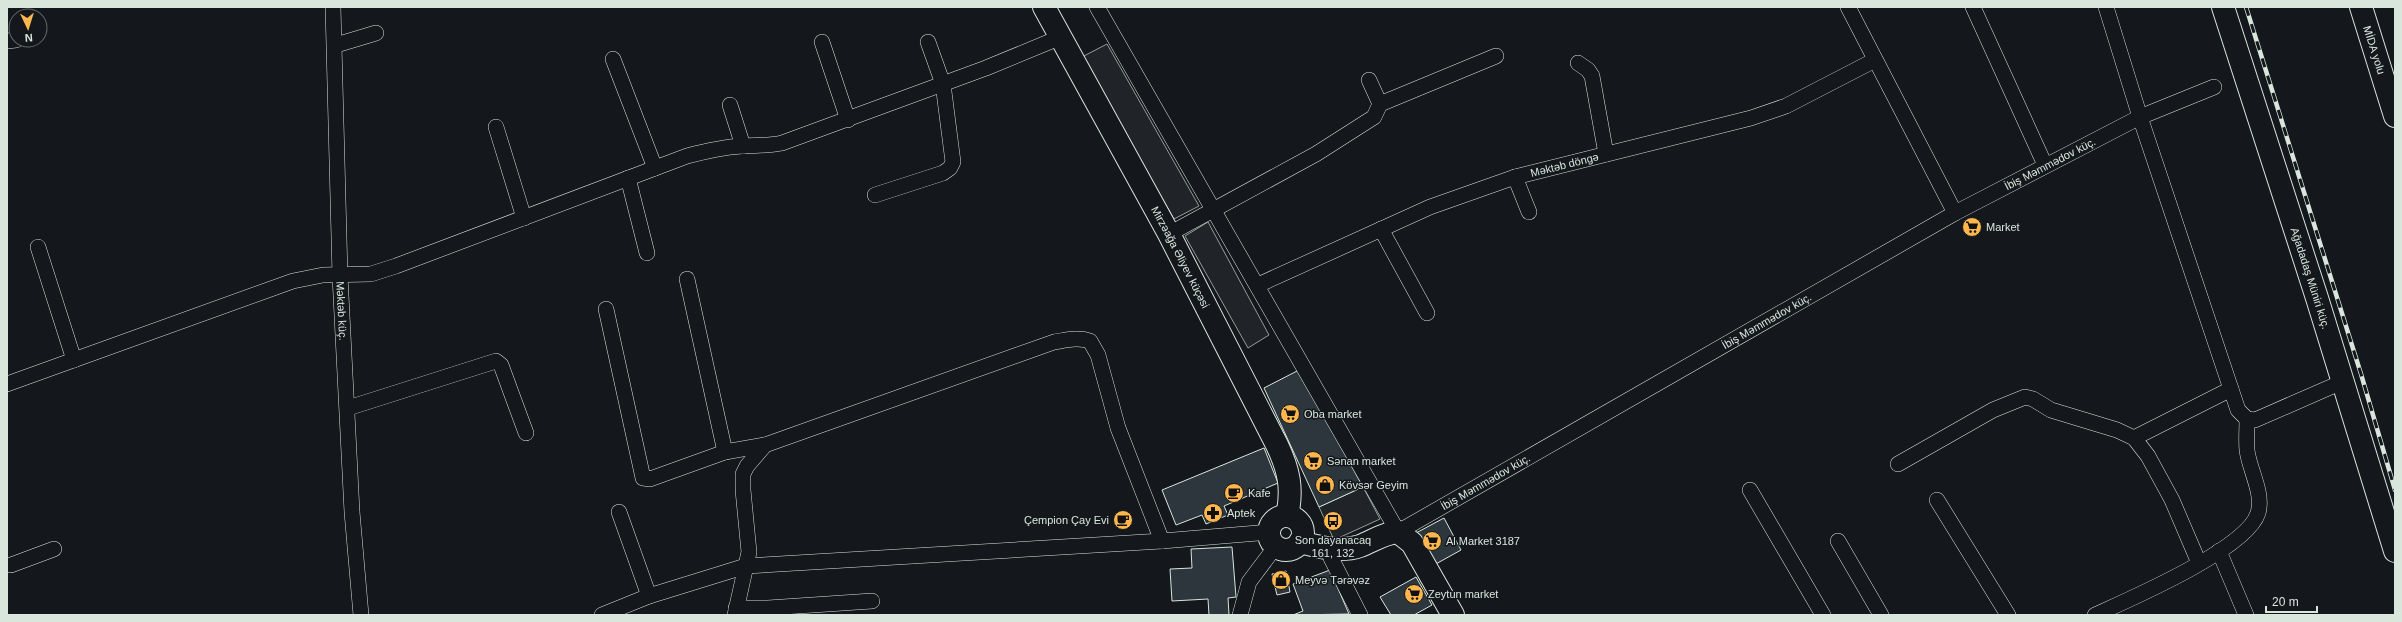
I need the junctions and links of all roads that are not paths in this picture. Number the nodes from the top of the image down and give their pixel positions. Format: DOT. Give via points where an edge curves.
graph roads {
  1 [pos="333,7"];
  2 [pos="1097,7"];
  3 [pos="1848,7"];
  4 [pos="1973,7"];
  5 [pos="2106,7"];
  6 [pos="2223,7"];
  7 [pos="2361,7"];
  8 [pos="1048,8"];
  9 [pos="376,32"];
  10 [pos="1061,37"];
  11 [pos="822,42"];
  12 [pos="928,42"];
  13 [pos="336,45"];
  14 [pos="1496,56"];
  15 [pos="613,58"];
  16 [pos="1875,60"];
  17 [pos="1578,63"];
  18 [pos="1369,80"];
  19 [pos="943,84"];
  20 [pos="2214,87"];
  21 [pos="1380,104"];
  22 [pos="730,105"];
  23 [pos="2395,116"];
  24 [pos="2140,117"];
  25 [pos="848,120"];
  26 [pos="496,127"];
  27 [pos="743,146"];
  28 [pos="1606,154"];
  29 [pos="2045,165"];
  30 [pos="655,168"];
  31 [pos="1516,177"];
  32 [pos="628,178"];
  33 [pos="874,196"];
  34 [pos="1214,210"];
  35 [pos="1529,212"];
  36 [pos="1955,213"];
  37 [pos="524,218"];
  38 [pos="1381,229"];
  39 [pos="1169,234"];
  40 [pos="38,247"];
  41 [pos="647,253"];
  42 [pos="340,276"];
  43 [pos="687,279"];
  44 [pos="1258,285"];
  45 [pos="606,309"];
  46 [pos="1427,313"];
  47 [pos="74,360"];
  48 [pos="2342,382"];
  49 [pos="7,384"];
  50 [pos="2231,389"];
  51 [pos="348,408"];
  52 [pos="2247,419"];
  53 [pos="526,433"];
  54 [pos="2134,438"];
  55 [pos="766,446"];
  56 [pos="725,452"];
  57 [pos="1898,464"];
  58 [pos="1750,490"];
  59 [pos="1937,500"];
  60 [pos="619,512"];
  61 [pos="1287,516"];
  62 [pos="1398,532"];
  63 [pos="1273,539"];
  64 [pos="1162,541"];
  65 [pos="1838,541"];
  66 [pos="1300,542"];
  67 [pos="54,549"];
  68 [pos="1329,549"];
  69 [pos="2219,551"];
  70 [pos="2395,552"];
  71 [pos="8,562"];
  72 [pos="2199,563"];
  73 [pos="746,566"];
  74 [pos="649,596"];
  75 [pos="872,601"];
  76 [pos="735,611"];
  77 [pos="360,615"];
  78 [pos="602,615"];
  79 [pos="1240,615"];
  80 [pos="1360,615"];
  81 [pos="1453,615"];
  82 [pos="1823,615"];
  83 [pos="1881,615"];
  84 [pos="2008,615"];
  85 [pos="2095,615"];
  86 [pos="2246,615"];
  1 -- 13 [label="street, Məktəb küç."];
  2 -- 34 [label="street"];
  3 -- 16 [label="street"];
  4 -- 29 [label="street"];
  5 -- 24 [label="street"];
  6 -- 48 [label="street, Ağadadaş Müniri küç."];
  7 -- 23 [label="street, MİDA yolu"];
  8 -- 10 [label="street, Mirzəağa Əliyev küçəsi"];
  9 -- 13 [label="street"];
  10 -- 19 [label="street"];
  10 -- 39 [label="street, Mirzəağa Əliyev küçəsi"];
  11 -- 25 [label="street"];
  12 -- 19 [label="street"];
  13 -- 42 [label="street, Məktəb küç."];
  14 -- 21 [label="street"];
  15 -- 30 [label="street"];
  16 -- 28 [label="street, Məktəb döngə" via="1786,106 1758,116"];
  16 -- 36 [label="street"];
  17 -- 28 [label="street" via="1592,76"];
  18 -- 21 [label="street"];
  19 -- 25 [label="street"];
  19 -- 33 [label="street" via="953,162 950,168 943,173"];
  20 -- 24 [label="street, İbiş Məmmədov küç."];
  21 -- 34 [label="street" via="1374,117 1368,121 1316,154"];
  22 -- 27 [label="street"];
  24 -- 29 [label="street, İbiş Məmmədov küç."];
  24 -- 50 [label="street"];
  25 -- 27 [label="street" via="782,143"];
  26 -- 37 [label="street"];
  27 -- 30 [label="street" via="712,149"];
  28 -- 31 [label="street, Məktəb döngə"];
  29 -- 36 [label="street, İbiş Məmmədov küç."];
  30 -- 32 [label="street"];
  31 -- 35 [label="street"];
  31 -- 38 [label="street, Məktəb döngə" via="1430,207"];
  32 -- 37 [label="street"];
  32 -- 41 [label="street"];
  34 -- 39 [label="street"];
  34 -- 44 [label="street"];
  36 -- 62 [label="street, İbiş Məmmədov küç."];
  37 -- 42 [label="street" via="371,274"];
  38 -- 44 [label="street, Məktəb döngə"];
  38 -- 46 [label="street"];
  39 -- 61 [label="street, Mirzəağa Əliyev küçəsi" via="1236,360 1286,464 1291,489"];
  40 -- 47 [label="street"];
  42 -- 47 [label="street" via="323,275 293,281"];
  42 -- 51 [label="street, Məktəb küç."];
  43 -- 56 [label="street"];
  44 -- 62 [label="street"];
  45 -- 56 [label="street" via="643,478 650,479"];
  47 -- 49 [label="street"];
  48 -- 52 [label="street" via="2262,417"];
  48 -- 70 [label="street, Ağadadaş Müniri küç."];
  50 -- 52 [label="street" via="2238,410"];
  50 -- 54 [label="street"];
  51 -- 53 [label="street" via="496,361 501,365"];
  51 -- 77 [label="street, Məktəb küç." via="352,512"];
  52 -- 69 [label="street" via="2247,450 2260,502 2258,513 2250,527"];
  54 -- 57 [label="street" via="2117,430 2051,410 2025,397 1993,410"];
  54 -- 72 [label="street" via="2148,456 2172,500"];
  55 -- 56 [label="street"];
  55 -- 64 [label="street" via="1054,342 1082,338 1090,341 1098,355 1118,428"];
  55 -- 73 [label="street" via="743,474 742,490 749,538"];
  58 -- 82 [label="street"];
  59 -- 84 [label="street"];
  60 -- 74 [label="street"];
  61 -- 63 [label="street" via="1273,522"];
  61 -- 66 [label="street" via="1296,520 1302,528"];
  62 -- 68 [label="street" via="1385,534 1352,548"];
  62 -- 81 [label="street" via="1412,544"];
  63 -- 64 [label="street"];
  63 -- 66 [label="street" via="1286,550"];
  63 -- 79 [label="street" via="1249,582"];
  64 -- 73 [label="street"];
  65 -- 83 [label="street"];
  66 -- 68 [label="street"];
  67 -- 71 [label="street"];
  68 -- 80 [label="street" via="1331,558"];
  69 -- 72 [label="street"];
  69 -- 86 [label="street"];
  72 -- 85 [label="street" via="2158,587"];
  73 -- 74 [label="street"];
  73 -- 76 [label="street"];
  74 -- 78 [label="street"];
  75 -- 76 [label="street"];
}
